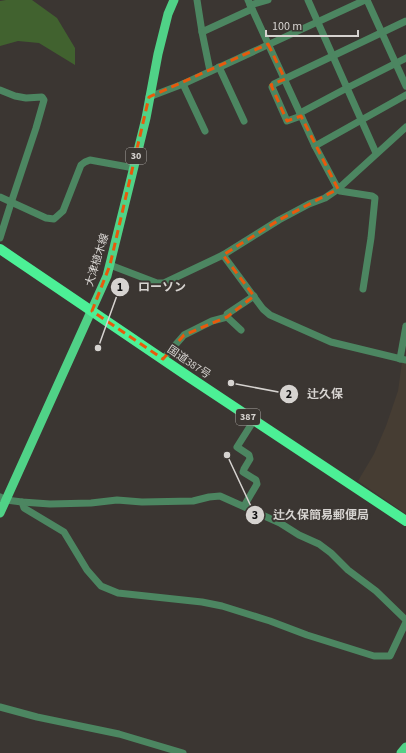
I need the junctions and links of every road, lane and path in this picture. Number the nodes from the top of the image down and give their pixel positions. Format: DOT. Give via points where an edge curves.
graph roads {
  1 [pos="174,0"];
  2 [pos="197,0"];
  3 [pos="268,0"];
  4 [pos="308,0"];
  5 [pos="366,0"];
  6 [pos="250,5"];
  7 [pos="406,21"];
  8 [pos="318,22"];
  9 [pos="202,32"];
  10 [pos="382,32"];
  11 [pos="268,44"];
  12 [pos="333,56"];
  13 [pos="406,58"];
  14 [pos="396,63"];
  15 [pos="220,67"];
  16 [pos="210,71"];
  17 [pos="284,79"];
  18 [pos="183,84"];
  19 [pos="406,86"];
  20 [pos="347,88"];
  21 [pos="0,90"];
  22 [pos="406,95"];
  23 [pos="150,97"];
  24 [pos="300,114"];
  25 [pos="244,121"];
  26 [pos="361,121"];
  27 [pos="406,127"];
  28 [pos="205,131"];
  29 [pos="315,146"];
  30 [pos="376,153"];
  31 [pos="134,168"];
  32 [pos="338,189"];
  33 [pos="0,197"];
  34 [pos="11,203"];
  35 [pos="0,238"];
  36 [pos="0,249"];
  37 [pos="223,255"];
  38 [pos="110,265"];
  39 [pos="363,289"];
  40 [pos="254,296"];
  41 [pos="92,311"];
  42 [pos="226,317"];
  43 [pos="406,326"];
  44 [pos="241,330"];
  45 [pos="163,359"];
  46 [pos="403,359"];
  47 [pos="254,420"];
  48 [pos="3,498"];
  49 [pos="22,502"];
  50 [pos="244,506"];
  51 [pos="0,513"];
  52 [pos="406,521"];
  53 [pos="406,621"];
  54 [pos="0,707"];
  55 [pos="406,747"];
  56 [pos="183,753"];
  57 [pos="401,753"];
  1 -- 23 [label="main road, 大津植木線 / 30" via="163,33"];
  2 -- 9 [label="street"];
  3 -- 6 [label="street"];
  4 -- 8 [label="street"];
  5 -- 8 [label="street"];
  5 -- 10 [label="street"];
  6 -- 9 [label="street"];
  6 -- 11 [label="street"];
  7 -- 10 [label="street"];
  8 -- 11 [label="street"];
  8 -- 12 [label="street"];
  9 -- 16 [label="street"];
  10 -- 12 [label="street"];
  10 -- 14 [label="street"];
  11 -- 15 [label="street"];
  11 -- 17 [label="street"];
  12 -- 17 [label="street"];
  12 -- 20 [label="street"];
  13 -- 14 [label="street"];
  14 -- 19 [label="street"];
  14 -- 20 [label="street"];
  15 -- 16 [label="street"];
  15 -- 25 [label="street"];
  16 -- 18 [label="street"];
  17 -- 24 [label="street"];
  17 -- 24 [label="street" via="272,87 287,120"];
  18 -- 23 [label="street"];
  18 -- 28 [label="street"];
  20 -- 24 [label="street"];
  20 -- 26 [label="street"];
  21 -- 34 [label="street" via="15,96 44,100"];
  22 -- 26 [label="street"];
  23 -- 31 [label="main road, 大津植木線 / 30"];
  24 -- 29 [label="street"];
  26 -- 29 [label="street"];
  26 -- 30 [label="street"];
  27 -- 30 [label="street"];
  29 -- 32 [label="street"];
  30 -- 32 [label="street"];
  31 -- 34 [label="street" via="90,160 85,162 81,166 63,211 54,219"];
  31 -- 38 [label="main road, 大津植木線 / 30"];
  32 -- 37 [label="street" via="279,220"];
  32 -- 39 [label="street" via="375,198"];
  33 -- 34 [label="street"];
  34 -- 35 [label="street"];
  36 -- 41 [label="highway, 国道387号 / 387"];
  37 -- 38 [label="street" via="161,284"];
  37 -- 40 [label="street"];
  38 -- 41 [label="main road, 大津植木線 / 30"];
  40 -- 42 [label="street"];
  40 -- 46 [label="street" via="270,315 331,342"];
  41 -- 45 [label="highway, 国道387号 / 387"];
  41 -- 48 [label="main road, 大津植木線 / 30"];
  42 -- 44 [label="street"];
  42 -- 45 [label="street" via="184,335"];
  43 -- 46 [label="street"];
  45 -- 47 [label="highway, 国道387号 / 387"];
  47 -- 50 [label="street" via="237,447 249,455 250,459 244,472 256,480 257,484"];
  47 -- 52 [label="highway, 国道387号 / 387"];
  48 -- 49 [label="street"];
  48 -- 51 [label="main road, 大津植木線 / 30"];
  49 -- 50 [label="street" via="64,504 117,500 193,501 220,496"];
  49 -- 53 [label="street" via="24,508 64,532 87,570 101,586 118,593 222,606 374,656 390,656"];
  50 -- 53 [label="street" via="332,553 348,570 376,590"];
  54 -- 56 [label="street" via="119,734"];
  55 -- 57 [label="main road"];
}
